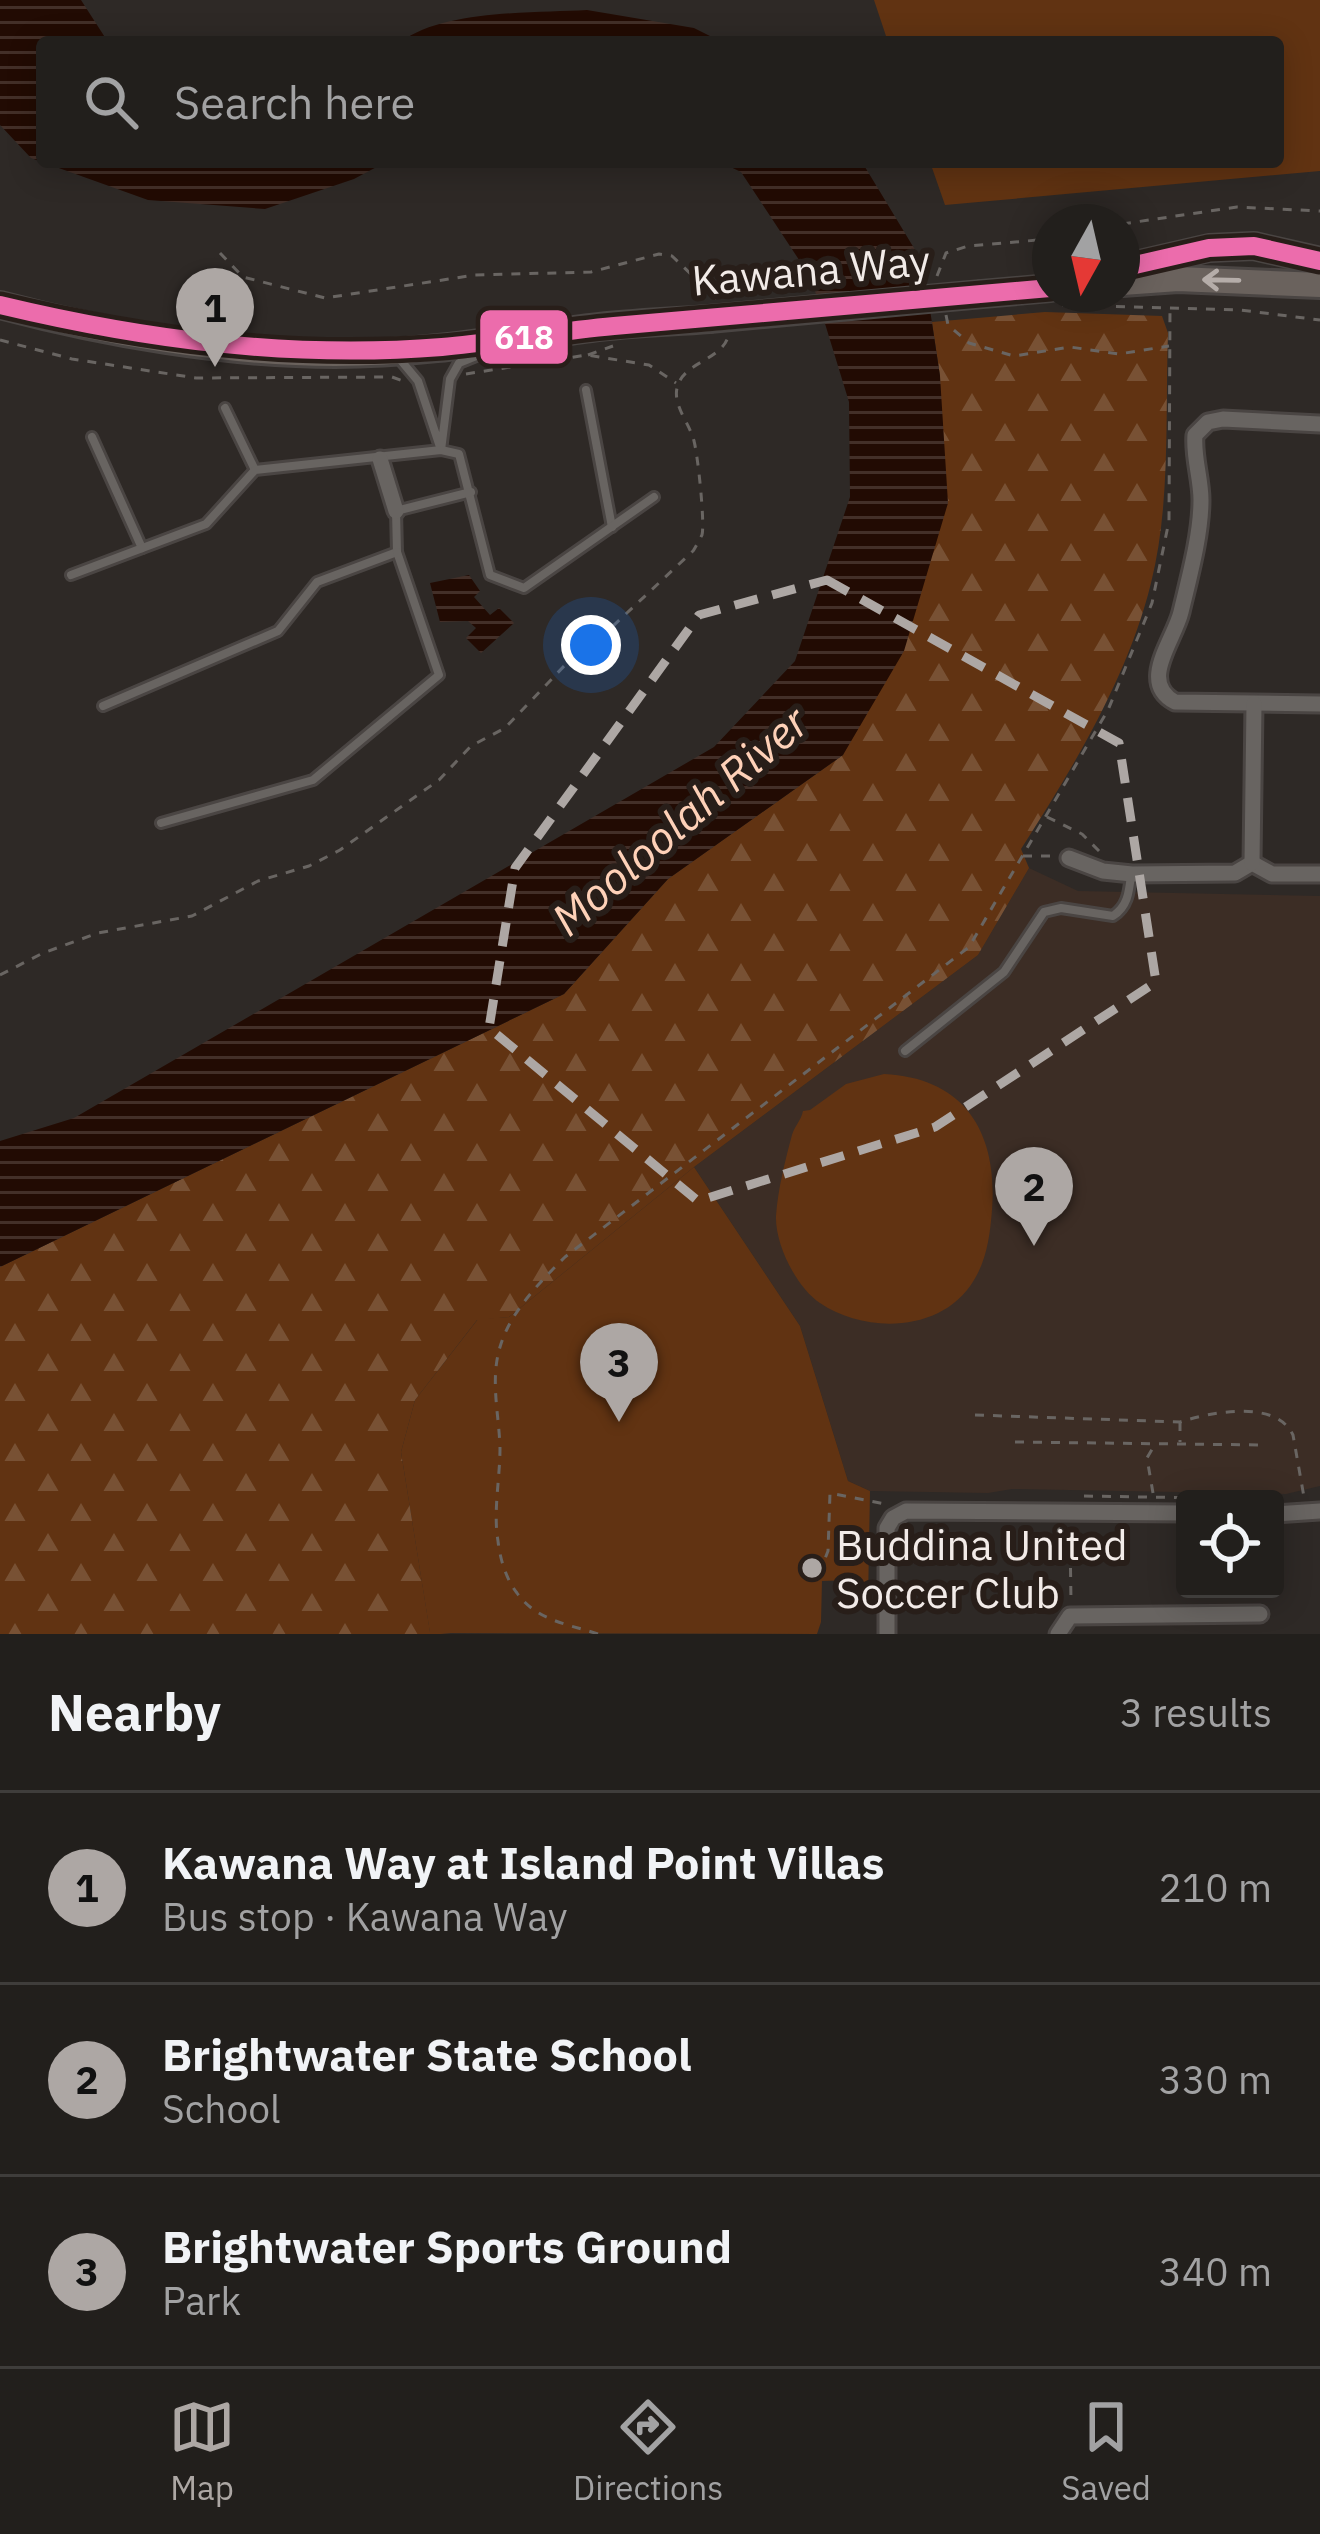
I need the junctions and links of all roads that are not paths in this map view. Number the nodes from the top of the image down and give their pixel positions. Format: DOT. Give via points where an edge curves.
graph roads {
  1 [pos="1320,261"];
  2 [pos="1140,264"];
  3 [pos="1140,282"];
  4 [pos="1320,284"];
  5 [pos="1032,293"];
  6 [pos="0,305"];
  7 [pos="590,328"];
  8 [pos="516,340"];
  9 [pos="274,349"];
  10 [pos="391,352"];
  11 [pos="586,390"];
  12 [pos="225,408"];
  13 [pos="1320,424"];
  14 [pos="92,437"];
  15 [pos="442,451"];
  16 [pos="380,459"];
  17 [pos="255,470"];
  18 [pos="471,492"];
  19 [pos="654,497"];
  20 [pos="396,511"];
  21 [pos="612,526"];
  22 [pos="142,548"];
  23 [pos="397,552"];
  24 [pos="71,575"];
  25 [pos="1254,704"];
  26 [pos="1320,704"];
  27 [pos="103,706"];
  28 [pos="161,823"];
  29 [pos="1069,858"];
  30 [pos="1252,863"];
  31 [pos="1132,874"];
  32 [pos="1320,874"];
  33 [pos="905,1051"];
  34 [pos="1320,1511"];
  35 [pos="1176,1513"];
  36 [pos="1284,1513"];
  37 [pos="1260,1615"];
  38 [pos="887,1634"];
  39 [pos="1058,1634"];
  1 -- 2 [label="main road" via="1254,246"];
  4 -- 3 [label="main road, one-way"];
  5 -- 7 [label="main road, Kawana Way, bridge"];
  6 -- 9 [label="main road, Kawana Way" via="161,340"];
  7 -- 8 [label="main road, Kawana Way"];
  7 -- 9 [label="main road, Kawana Way"];
  8 -- 10 [label="main road, Kawana Way"];
  8 -- 15 [label="lane" via="459,363"];
  9 -- 10 [label="main road, Kawana Way"];
  10 -- 15 [label="lane" via="418,381"];
  11 -- 21 [label="lane"];
  12 -- 17 [label="lane"];
  13 -- 25 [label="street" via="1223,419 1195,435 1201,503 1158,684 1175,702"];
  14 -- 22 [label="lane"];
  15 -- 16 [label="lane"];
  15 -- 18 [label="lane" via="459,454"];
  16 -- 17 [label="lane"];
  16 -- 20 [label="street"];
  17 -- 22 [label="lane" via="206,524"];
  18 -- 20 [label="lane"];
  18 -- 21 [label="lane" via="490,574 524,588"];
  19 -- 21 [label="lane"];
  20 -- 23 [label="lane"];
  22 -- 24 [label="lane"];
  23 -- 27 [label="lane" via="317,582 278,631"];
  23 -- 28 [label="lane" via="440,675 313,781"];
  25 -- 26 [label="street"];
  25 -- 30 [label="street"];
  29 -- 31 [label="street"];
  30 -- 31 [label="street" via="1234,873"];
  30 -- 32 [label="street" via="1272,874"];
  31 -- 33 [label="lane" via="1113,916 1044,912 1004,972"];
  34 -- 36 [label="street"];
  35 -- 38 [label="street" via="890,1512"];
  37 -- 39 [label="street" via="1070,1616"];
}
